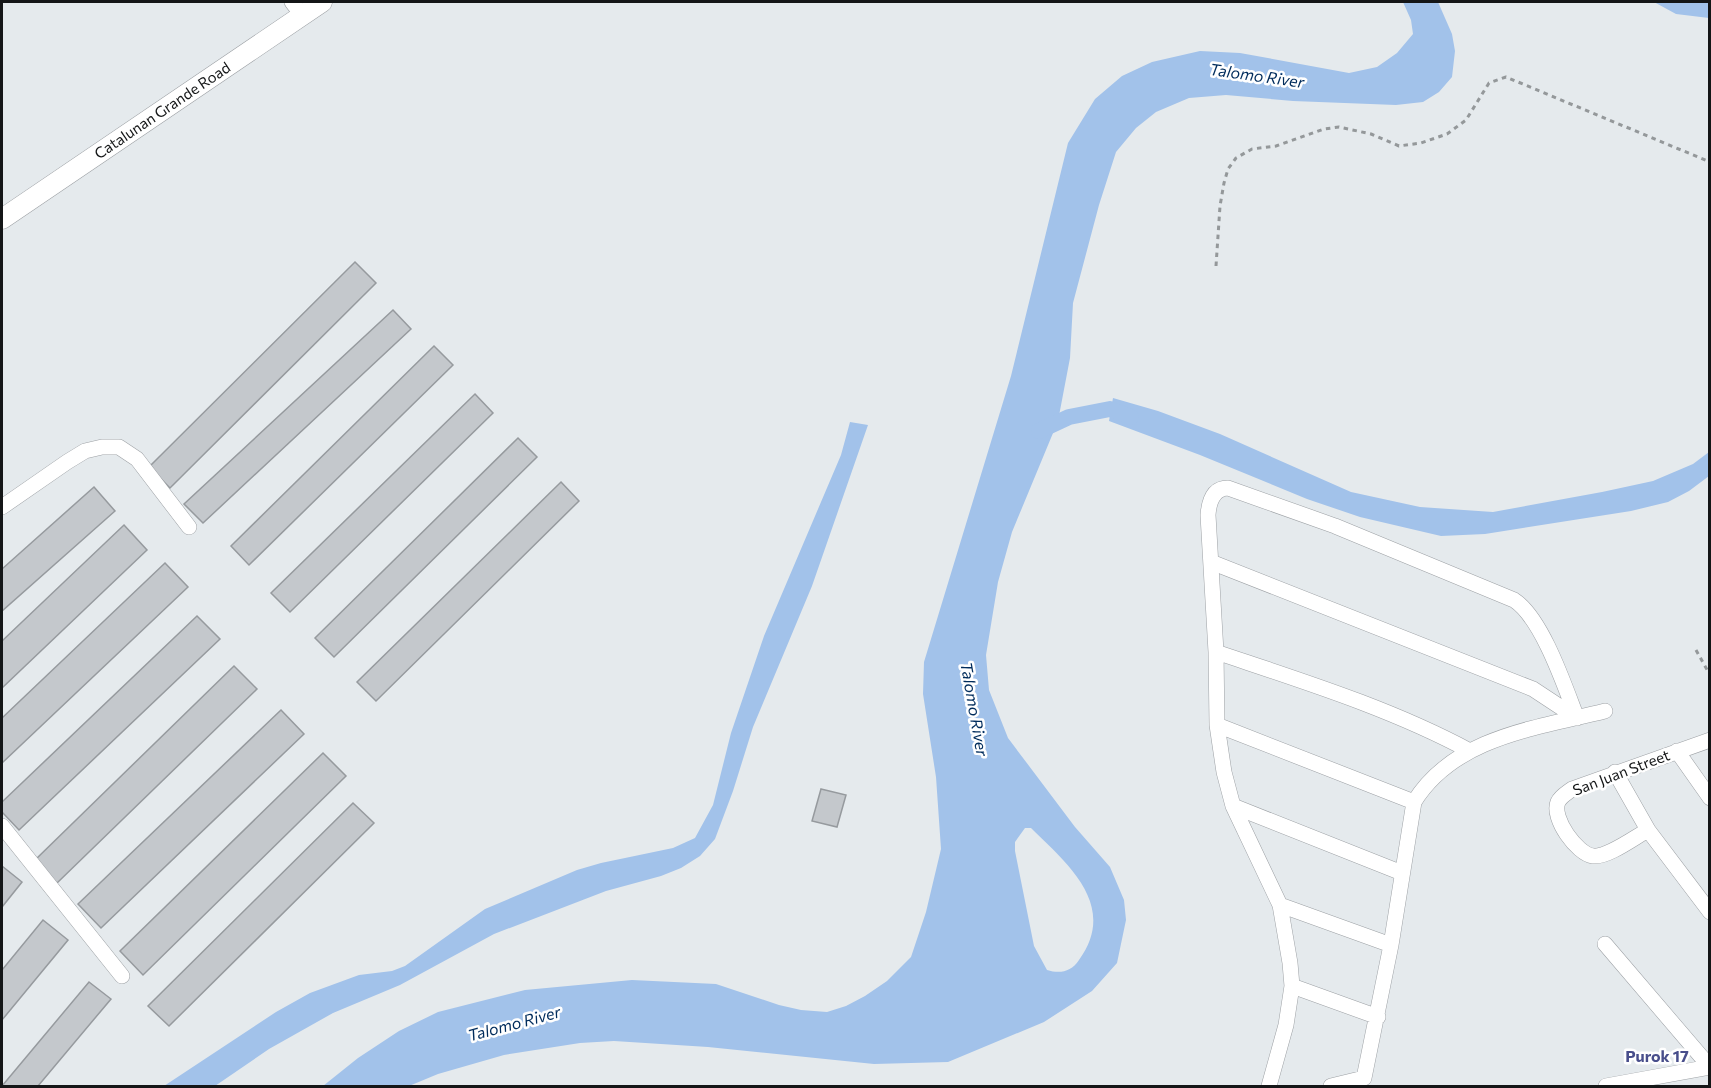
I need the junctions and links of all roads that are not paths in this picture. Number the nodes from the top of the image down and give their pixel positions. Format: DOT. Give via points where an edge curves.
graph roads {
  1 [pos="322,2"];
  2 [pos="297,8"];
  3 [pos="2,219"];
  4 [pos="2,507"];
  5 [pos="189,527"];
  6 [pos="1211,562"];
  7 [pos="1216,652"];
  8 [pos="1605,711"];
  9 [pos="1576,718"];
  10 [pos="1217,725"];
  11 [pos="1710,740"];
  12 [pos="1470,751"];
  13 [pos="1677,751"];
  14 [pos="1615,772"];
  15 [pos="1710,798"];
  16 [pos="1414,802"];
  17 [pos="1233,806"];
  18 [pos="2,826"];
  19 [pos="1647,830"];
  20 [pos="1402,873"];
  21 [pos="1280,905"];
  22 [pos="1710,912"];
  23 [pos="1605,944"];
  24 [pos="1391,945"];
  25 [pos="122,976"];
  26 [pos="1292,986"];
  27 [pos="1378,1017"];
  28 [pos="1710,1067"];
  29 [pos="1668,1081"];
  30 [pos="1269,1086"];
  31 [pos="1331,1086"];
  32 [pos="1606,1086"];
  1 -- 2 [label="main road, Catalunan Grande Road"];
  2 -- 3 [label="main road, Catalunan Grande Road"];
  4 -- 5 [label="street" via="86,451 119,447 136,459"];
  6 -- 7 [label="street"];
  6 -- 9 [label="street" via="1533,689"];
  6 -- 9 [label="street" via="1209,502 1218,491 1228,488 1475,583 1514,600 1526,611 1556,661"];
  7 -- 10 [label="street"];
  7 -- 12 [label="street" via="1347,697"];
  8 -- 9 [label="street"];
  9 -- 12 [label="street" via="1499,738"];
  10 -- 16 [label="street"];
  10 -- 17 [label="street"];
  11 -- 13 [label="street, San Juan Street"];
  12 -- 16 [label="street" via="1432,778"];
  13 -- 14 [label="street, San Juan Street"];
  13 -- 15 [label="street"];
  14 -- 19 [label="street"];
  14 -- 19 [label="street, San Juan Street" via="1572,789 1559,800 1557,809 1565,829 1575,845 1594,857"];
  16 -- 20 [label="street"];
  17 -- 20 [label="street"];
  17 -- 21 [label="street"];
  18 -- 25 [label="street"];
  19 -- 22 [label="street"];
  20 -- 24 [label="street"];
  21 -- 24 [label="street"];
  21 -- 26 [label="street"];
  23 -- 28 [label="street"];
  24 -- 27 [label="street"];
  26 -- 27 [label="street"];
  26 -- 30 [label="street"];
  27 -- 31 [label="street" via="1365,1078"];
  28 -- 29 [label="street"];
  29 -- 32 [label="street"];
}
